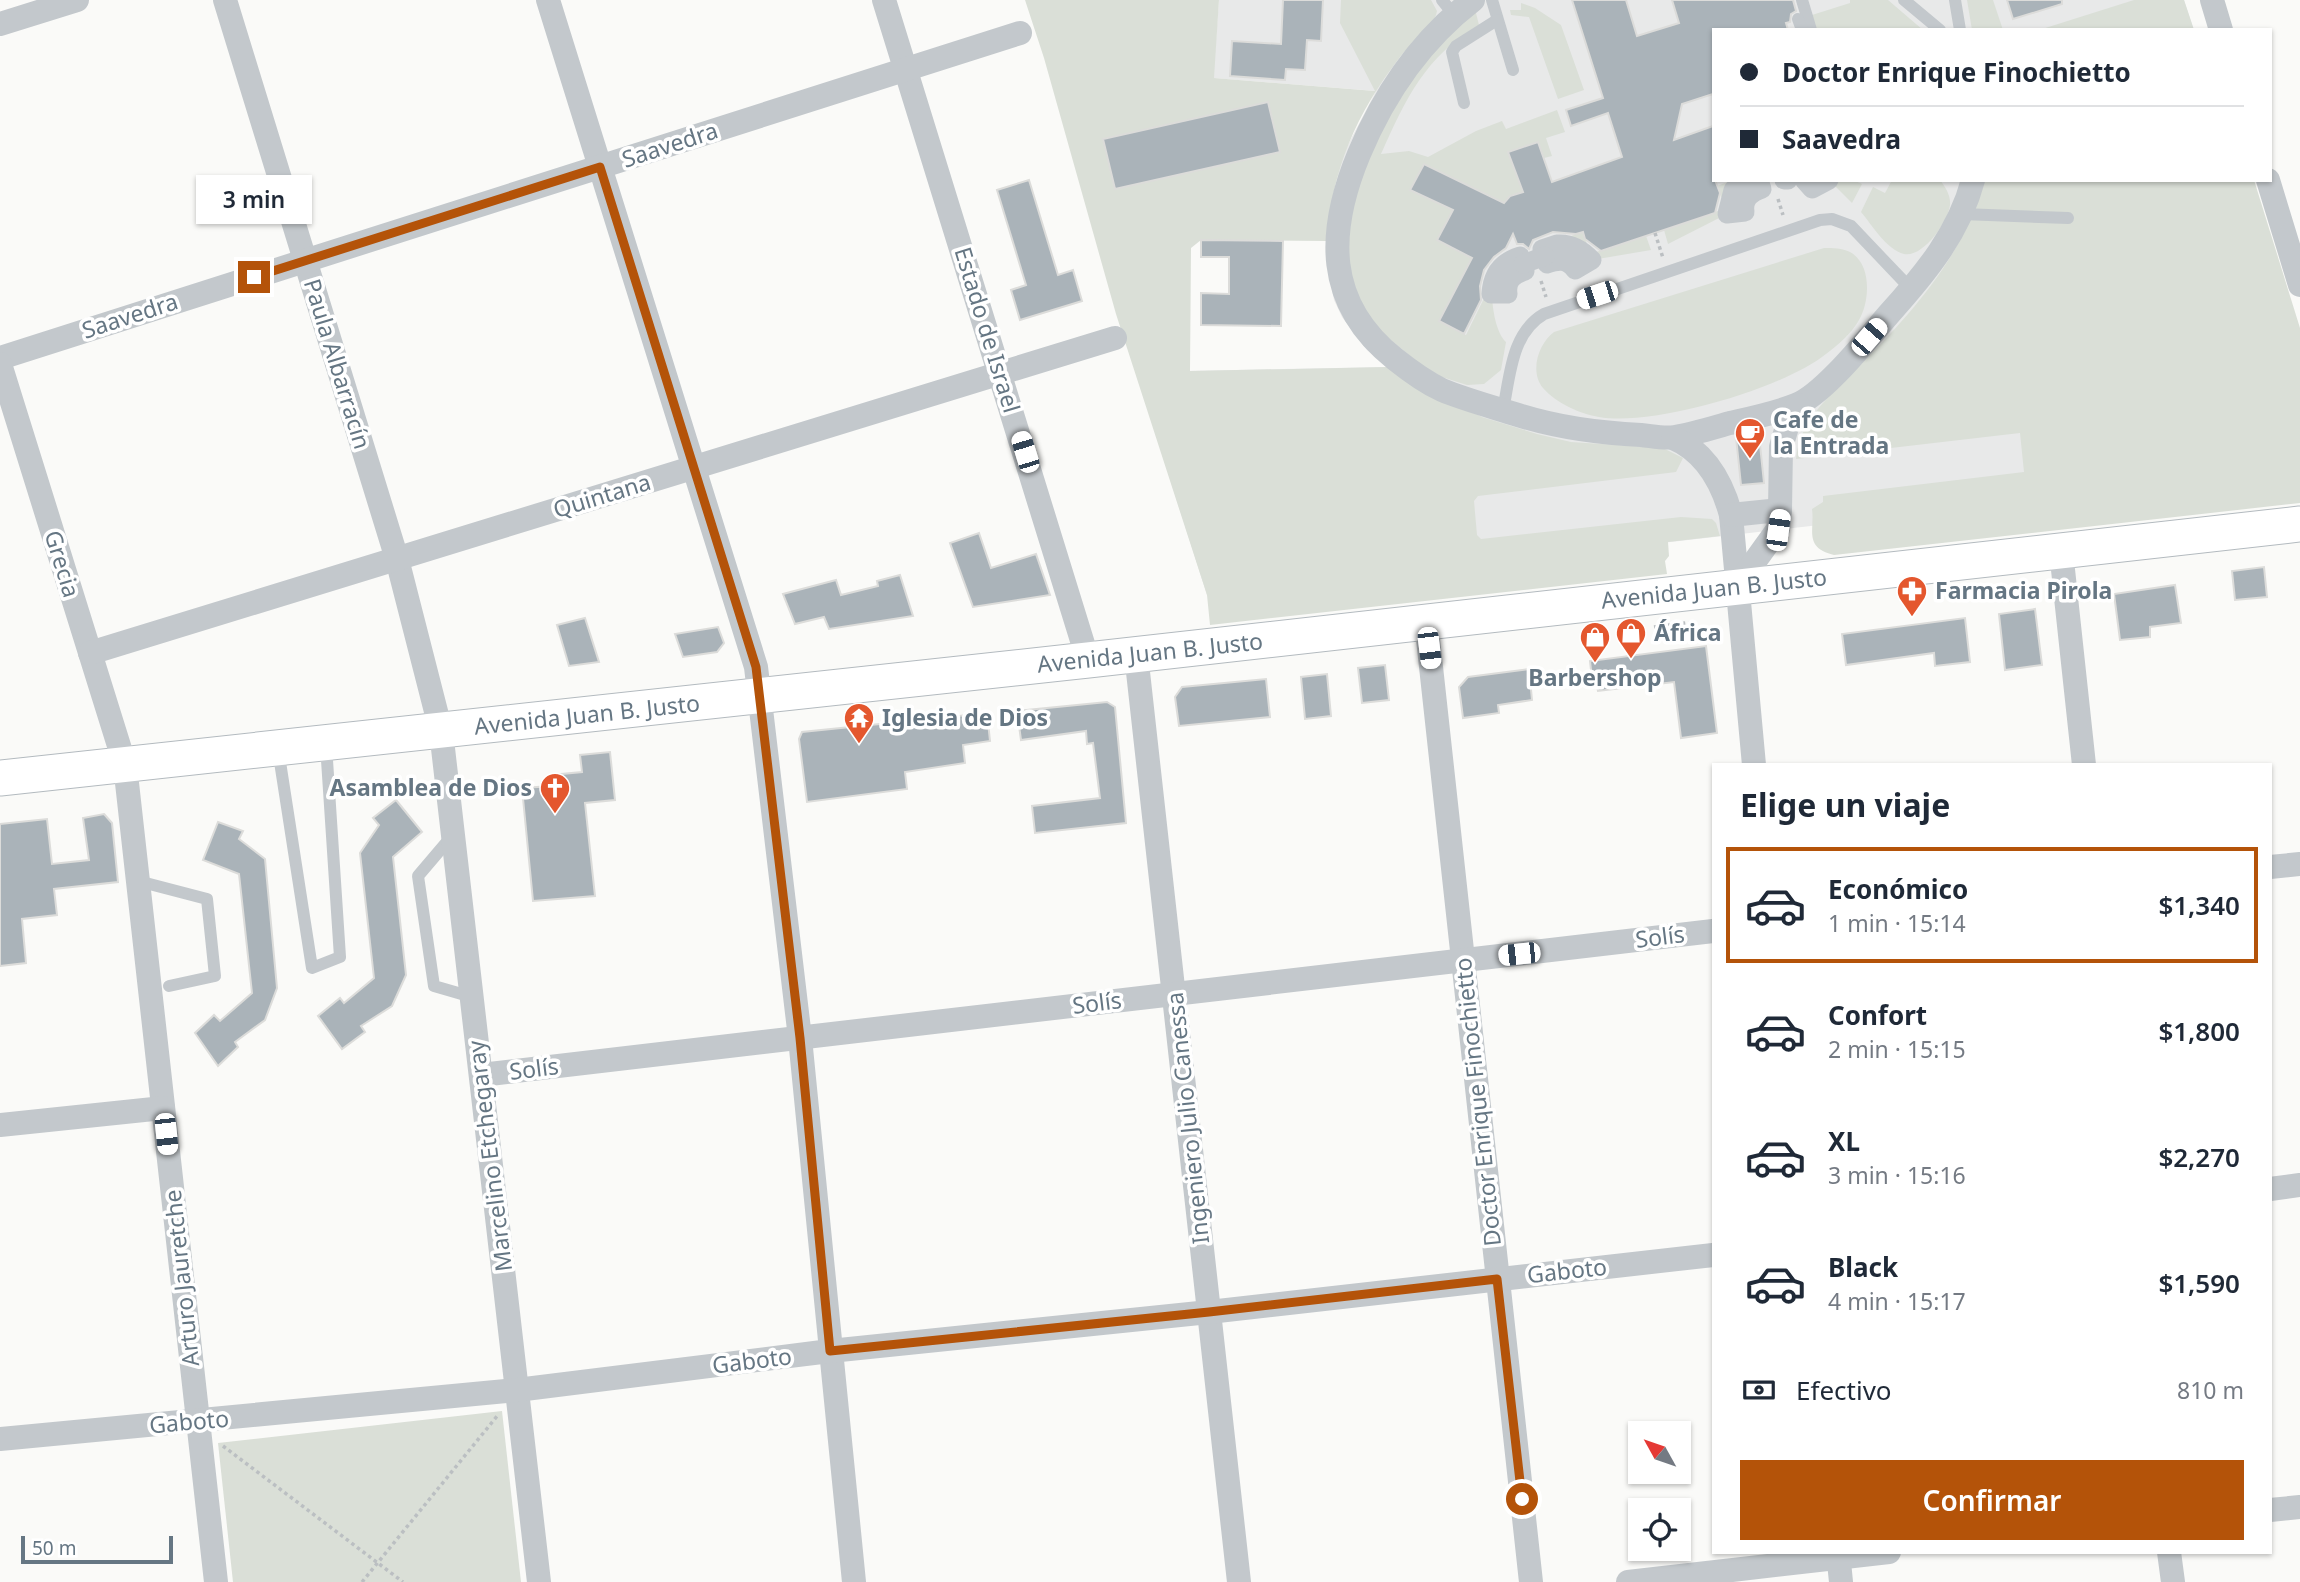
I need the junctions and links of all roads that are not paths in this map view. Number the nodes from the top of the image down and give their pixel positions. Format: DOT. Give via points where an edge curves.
graph roads {
  1 [pos="77,0"];
  2 [pos="225,0"];
  3 [pos="548,0"];
  4 [pos="884,0"];
  5 [pos="1492,0"];
  6 [pos="1802,0"];
  7 [pos="1904,0"];
  8 [pos="1955,0"];
  9 [pos="2212,0"];
  10 [pos="1456,5"];
  11 [pos="1497,20"];
  12 [pos="0,24"];
  13 [pos="1810,28"];
  14 [pos="1938,28"];
  15 [pos="1960,28"];
  16 [pos="2220,28"];
  17 [pos="1020,33"];
  18 [pos="906,69"];
  19 [pos="1513,69"];
  20 [pos="1464,103"];
  21 [pos="600,167"];
  22 [pos="1757,182"];
  23 [pos="2269,182"];
  24 [pos="1967,184"];
  25 [pos="1736,213"];
  26 [pos="1962,214"];
  27 [pos="2068,218"];
  28 [pos="305,261"];
  29 [pos="1583,265"];
  30 [pos="2300,285"];
  31 [pos="1911,289"];
  32 [pos="1499,294"];
  33 [pos="1115,338"];
  34 [pos="0,358"];
  35 [pos="0,364"];
  36 [pos="1001,373"];
  37 [pos="1798,405"];
  38 [pos="1503,410"];
  39 [pos="1673,438"];
  40 [pos="693,468"];
  41 [pos="1780,510"];
  42 [pos="1731,515"];
  43 [pos="2300,524"];
  44 [pos="2061,551"];
  45 [pos="397,559"];
  46 [pos="1737,586"];
  47 [pos="1426,621"];
  48 [pos="90,653"];
  49 [pos="1136,654"];
  50 [pos="1088,660"];
  51 [pos="759,696"];
  52 [pos="441,731"];
  53 [pos="326,743"];
  54 [pos="278,748"];
  55 [pos="1754,763"];
  56 [pos="2084,763"];
  57 [pos="125,765"];
  58 [pos="0,778"];
  59 [pos="453,836"];
  60 [pos="2300,864"];
  61 [pos="2272,867"];
  62 [pos="138,881"];
  63 [pos="1712,931"];
  64 [pos="1463,960"];
  65 [pos="169,986"];
  66 [pos="1174,994"];
  67 [pos="472,997"];
  68 [pos="800,1038"];
  69 [pos="481,1075"];
  70 [pos="163,1108"];
  71 [pos="0,1125"];
  72 [pos="2300,1185"];
  73 [pos="2272,1189"];
  74 [pos="1712,1255"];
  75 [pos="1497,1279"];
  76 [pos="1209,1312"];
  77 [pos="830,1351"];
  78 [pos="517,1390"];
  79 [pos="198,1421"];
  80 [pos="0,1439"];
  81 [pos="2300,1507"];
  82 [pos="2272,1510"];
  83 [pos="1881,1554"];
  84 [pos="2169,1554"];
  85 [pos="1839,1564"];
  86 [pos="216,1582"];
  87 [pos="539,1582"];
  88 [pos="854,1582"];
  89 [pos="1239,1582"];
  90 [pos="1531,1582"];
  91 [pos="1628,1582"];
  92 [pos="2173,1582"];
  1 -- 12 [label="street"];
  2 -- 28 [label="street, Paula Albarracín"];
  3 -- 21 [label="street"];
  4 -- 18 [label="street, Estado de Israel"];
  5 -- 11 [label="lane"];
  6 -- 13 [label="lane"];
  7 -- 14 [label="lane"];
  8 -- 15 [label="lane"];
  9 -- 16 [label="street"];
  10 -- 38 [label="street" via="1406,67 1363,144 1344,198 1337,261 1348,305 1382,349 1433,385"];
  11 -- 19 [label="lane"];
  11 -- 20 [label="lane" via="1452,52"];
  17 -- 18 [label="street, Saavedra"];
  18 -- 21 [label="street, Saavedra"];
  18 -- 36 [label="street, Estado de Israel"];
  21 -- 28 [label="street, Saavedra"];
  21 -- 40 [label="street"];
  22 -- 25 [label="street" via="1762,189 1748,196 1745,212"];
  23 -- 30 [label="street"];
  24 -- 26 [label="street"];
  26 -- 27 [label="lane"];
  26 -- 31 [label="street"];
  28 -- 34 [label="street, Saavedra"];
  28 -- 45 [label="street, Paula Albarracín"];
  29 -- 32 [label="street, bridge" via="1575,270 1562,260 1547,264 1545,256 1511,268 1499,284"];
  31 -- 37 [label="street" via="1827,382"];
  31 -- 38 [label="lane" via="1851,226 1820,220 1544,314 1521,336"];
  33 -- 36 [label="street, Quintana"];
  35 -- 48 [label="street, Grecia"];
  36 -- 40 [label="street, Quintana"];
  36 -- 50 [label="street, Estado de Israel"];
  37 -- 39 [label="street"];
  37 -- 41 [label="street" via="1781,447"];
  38 -- 39 [label="street" via="1583,432"];
  39 -- 42 [label="street" via="1696,450 1714,473"];
  40 -- 45 [label="street, Quintana"];
  40 -- 51 [label="street" via="756,667"];
  41 -- 42 [label="street"];
  41 -- 46 [label="street" via="1778,530"];
  42 -- 46 [label="street"];
  43 -- 44 [label="main road, Avenida Juan B. Justo"];
  44 -- 46 [label="main road, Avenida Juan B. Justo"];
  44 -- 56 [label="street"];
  45 -- 48 [label="street, Quintana"];
  45 -- 52 [label="street, Paula Albarracín"];
  46 -- 47 [label="main road, Avenida Juan B. Justo"];
  46 -- 55 [label="street"];
  47 -- 49 [label="main road, Avenida Juan B. Justo"];
  47 -- 64 [label="street, Doctor Enrique Finochietto"];
  48 -- 57 [label="street, Grecia"];
  49 -- 50 [label="main road, Avenida Juan B. Justo"];
  49 -- 66 [label="street, Ingeniero Julio Canessa"];
  50 -- 51 [label="main road, Avenida Juan B. Justo"];
  51 -- 52 [label="main road, Avenida Juan B. Justo"];
  51 -- 68 [label="street"];
  52 -- 53 [label="main road, Avenida Juan B. Justo"];
  52 -- 59 [label="street, Marcelino Etchegaray"];
  53 -- 54 [label="main road, Avenida Juan B. Justo"];
  53 -- 54 [label="lane" via="340,957 312,968"];
  54 -- 57 [label="main road, Avenida Juan B. Justo"];
  57 -- 58 [label="main road, Avenida Juan B. Justo"];
  57 -- 62 [label="street, Arturo Jauretche"];
  59 -- 67 [label="street, Marcelino Etchegaray"];
  59 -- 67 [label="lane" via="418,876 434,986"];
  60 -- 61 [label="street"];
  62 -- 65 [label="lane" via="207,899 215,976"];
  62 -- 70 [label="street, Arturo Jauretche"];
  63 -- 64 [label="street, Solís"];
  64 -- 66 [label="street, Solís"];
  64 -- 75 [label="street, Doctor Enrique Finochietto"];
  66 -- 68 [label="street, Solís"];
  66 -- 76 [label="street, Ingeniero Julio Canessa"];
  67 -- 69 [label="street, Marcelino Etchegaray"];
  68 -- 69 [label="street, Solís"];
  68 -- 77 [label="street"];
  69 -- 78 [label="street, Marcelino Etchegaray"];
  70 -- 71 [label="street"];
  70 -- 79 [label="street, Arturo Jauretche"];
  72 -- 73 [label="street"];
  74 -- 75 [label="street, Gaboto"];
  75 -- 76 [label="street, Gaboto"];
  75 -- 90 [label="street, Doctor Enrique Finochietto"];
  76 -- 77 [label="street, Gaboto"];
  76 -- 89 [label="street, Ingeniero Julio Canessa"];
  77 -- 78 [label="street, Gaboto"];
  77 -- 88 [label="street"];
  78 -- 79 [label="street, Gaboto"];
  78 -- 87 [label="street, Marcelino Etchegaray"];
  79 -- 80 [label="street, Gaboto"];
  79 -- 86 [label="street, Arturo Jauretche"];
  81 -- 82 [label="street"];
  83 -- 85 [label="street"];
  84 -- 92 [label="street"];
  85 -- 91 [label="street"];
}
